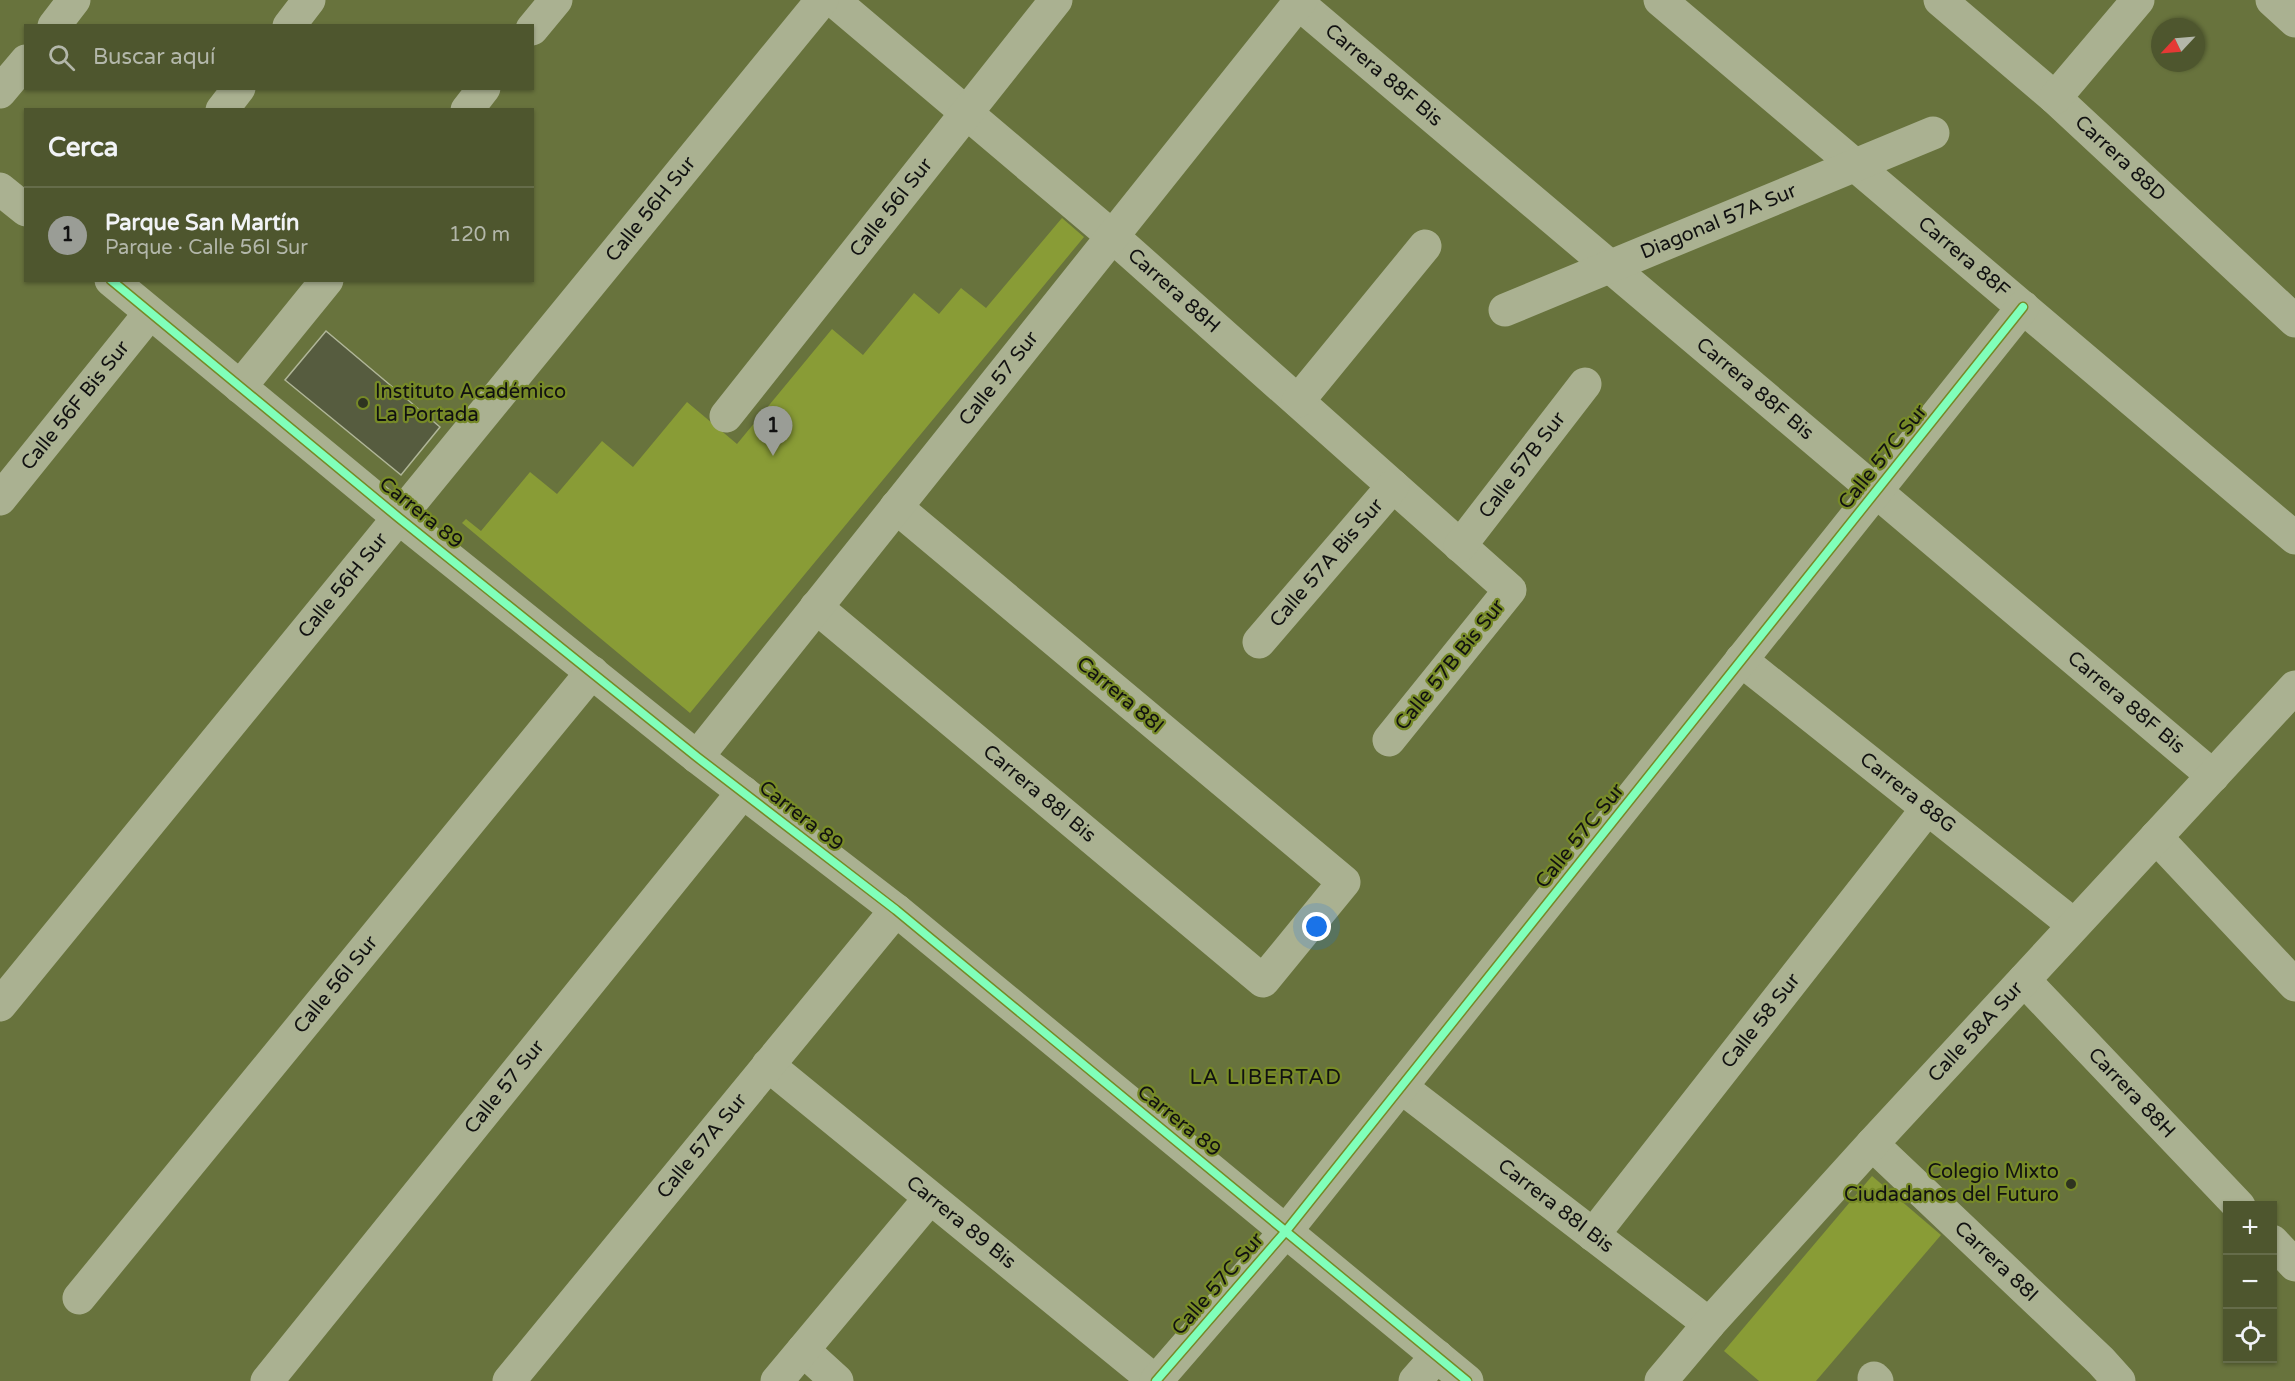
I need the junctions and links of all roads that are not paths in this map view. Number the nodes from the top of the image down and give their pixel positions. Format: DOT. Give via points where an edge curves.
graph roads {
  1 [pos="74,0"];
  2 [pos="309,0"];
  3 [pos="556,0"];
  4 [pos="822,0"];
  5 [pos="833,0"];
  6 [pos="1056,0"];
  7 [pos="1660,0"];
  8 [pos="1940,0"];
  9 [pos="2138,0"];
  10 [pos="2272,0"];
  11 [pos="1300,2"];
  12 [pos="2295,21"];
  13 [pos="56,24"];
  14 [pos="291,24"];
  15 [pos="534,27"];
  16 [pos="24,63"];
  17 [pos="237,90"];
  18 [pos="482,90"];
  19 [pos="0,93"];
  20 [pos="2055,98"];
  21 [pos="223,108"];
  22 [pos="469,108"];
  23 [pos="966,113"];
  24 [pos="1933,133"];
  25 [pos="1855,165"];
  26 [pos="0,189"];
  27 [pos="24,208"];
  28 [pos="1112,236"];
  29 [pos="1425,246"];
  30 [pos="1610,266"];
  31 [pos="113,282"];
  32 [pos="325,282"];
  33 [pos="2023,308"];
  34 [pos="1505,310"];
  35 [pos="150,313"];
  36 [pos="2295,321"];
  37 [pos="1585,384"];
  38 [pos="240,387"];
  39 [pos="1298,401"];
  40 [pos="726,416"];
  41 [pos="11,462"];
  42 [pos="1393,486"];
  43 [pos="1876,492"];
  44 [pos="0,499"];
  45 [pos="896,507"];
  46 [pos="399,518"];
  47 [pos="2295,538"];
  48 [pos="1460,546"];
  49 [pos="1510,590"];
  50 [pos="816,608"];
  51 [pos="1259,642"];
  52 [pos="1741,660"];
  53 [pos="592,672"];
  54 [pos="2295,687"];
  55 [pos="1389,740"];
  56 [pos="697,757"];
  57 [pos="2213,776"];
  58 [pos="743,792"];
  59 [pos="1927,808"];
  60 [pos="2156,837"];
  61 [pos="896,910"];
  62 [pos="2074,925"];
  63 [pos="2024,980"];
  64 [pos="1263,981"];
  65 [pos="2295,985"];
  66 [pos="0,1005"];
  67 [pos="768,1065"];
  68 [pos="1401,1087"];
  69 [pos="1872,1144"];
  70 [pos="930,1198"];
  71 [pos="2234,1201"];
  72 [pos="1287,1231"];
  73 [pos="1593,1235"];
  74 [pos="2277,1246"];
  75 [pos="2295,1264"];
  76 [pos="79,1298"];
  77 [pos="1708,1324"];
  78 [pos="803,1350"];
  79 [pos="1437,1356"];
  80 [pos="267,1381"];
  81 [pos="509,1381"];
  82 [pos="777,1381"];
  83 [pos="837,1381"];
  84 [pos="1156,1381"];
  85 [pos="1414,1381"];
  86 [pos="1467,1381"];
  87 [pos="1661,1381"];
  88 [pos="2119,1381"];
  1 -- 13 [label="street"];
  2 -- 14 [label="street"];
  3 -- 15 [label="street"];
  4 -- 46 [label="street, Calle 56H Sur"];
  5 -- 23 [label="street, Carrera 88H"];
  6 -- 23 [label="street, Calle 56I Sur"];
  7 -- 25 [label="street, Carrera 88F"];
  8 -- 20 [label="street, Carrera 88D"];
  9 -- 20 [label="street"];
  10 -- 12 [label="street"];
  11 -- 28 [label="street, Calle 57 Sur"];
  11 -- 30 [label="street, Carrera 88F Bis"];
  16 -- 19 [label="street"];
  17 -- 21 [label="street"];
  18 -- 22 [label="street"];
  20 -- 36 [label="street, Carrera 88D"];
  23 -- 28 [label="street, Carrera 88H"];
  23 -- 40 [label="street, Calle 56I Sur"];
  24 -- 25 [label="street, Diagonal 57A Sur"];
  25 -- 30 [label="street, Diagonal 57A Sur"];
  25 -- 33 [label="street, Carrera 88F"];
  26 -- 27 [label="street"];
  28 -- 39 [label="street, Carrera 88H"];
  28 -- 45 [label="street, Calle 57 Sur"];
  29 -- 39 [label="street"];
  30 -- 34 [label="street, Diagonal 57A Sur"];
  30 -- 43 [label="street, Carrera 88F Bis"];
  31 -- 35 [label="street, Carrera 89"];
  32 -- 38 [label="street"];
  33 -- 43 [label="street, Calle 57C Sur"];
  33 -- 47 [label="street, Carrera 88F"];
  35 -- 38 [label="street, Carrera 89"];
  35 -- 41 [label="street, Calle 56F Bis Sur"];
  37 -- 48 [label="street, Calle 57B Sur"];
  38 -- 46 [label="street, Carrera 89"];
  39 -- 42 [label="street, Carrera 88H"];
  41 -- 44 [label="street, Calle 56F Bis Sur"];
  42 -- 48 [label="street, Carrera 88H"];
  42 -- 51 [label="street, Calle 57A Bis Sur"];
  43 -- 52 [label="street, Calle 57C Sur"];
  43 -- 57 [label="street, Carrera 88F Bis"];
  45 -- 50 [label="street, Calle 57 Sur"];
  45 -- 64 [label="street, Carrera 88I" via="1344,882"];
  46 -- 53 [label="street, Carrera 89"];
  46 -- 66 [label="street, Calle 56H Sur"];
  48 -- 49 [label="street, Carrera 88H"];
  49 -- 55 [label="street, Calle 57B Bis Sur"];
  50 -- 56 [label="street, Calle 57 Sur"];
  50 -- 64 [label="street, Carrera 88I Bis"];
  52 -- 59 [label="street, Carrera 88G"];
  52 -- 68 [label="street, Calle 57C Sur"];
  53 -- 56 [label="street, Carrera 89"];
  53 -- 76 [label="street, Calle 56I Sur"];
  54 -- 57 [label="street, Calle 58A Sur"];
  56 -- 58 [label="street, Carrera 89"];
  57 -- 60 [label="street, Calle 58A Sur"];
  58 -- 61 [label="street, Carrera 89"];
  58 -- 80 [label="street, Calle 57 Sur"];
  59 -- 62 [label="street, Carrera 88G"];
  59 -- 73 [label="street, Calle 58 Sur"];
  60 -- 62 [label="street, Calle 58A Sur"];
  60 -- 65 [label="street"];
  61 -- 67 [label="street, Calle 57A Sur"];
  61 -- 72 [label="street, Carrera 89"];
  62 -- 63 [label="street, Calle 58A Sur"];
  63 -- 69 [label="street, Calle 58A Sur"];
  63 -- 71 [label="street, Carrera 88H"];
  67 -- 70 [label="street, Carrera 89 Bis"];
  67 -- 81 [label="street, Calle 57A Sur"];
  68 -- 72 [label="street, Calle 57C Sur"];
  68 -- 73 [label="street, Carrera 88I Bis"];
  69 -- 77 [label="street, Calle 58A Sur"];
  69 -- 88 [label="street, Carrera 88I"];
  70 -- 78 [label="street"];
  70 -- 84 [label="street, Carrera 89 Bis"];
  72 -- 79 [label="street, Carrera 89"];
  72 -- 84 [label="street, Calle 57C Sur"];
  73 -- 77 [label="street, Carrera 88I Bis"];
  74 -- 75 [label="street"];
  77 -- 87 [label="street, Calle 58A Sur"];
  78 -- 82 [label="street"];
  78 -- 83 [label="street"];
  79 -- 85 [label="street"];
  79 -- 86 [label="street, Carrera 89"];
}
